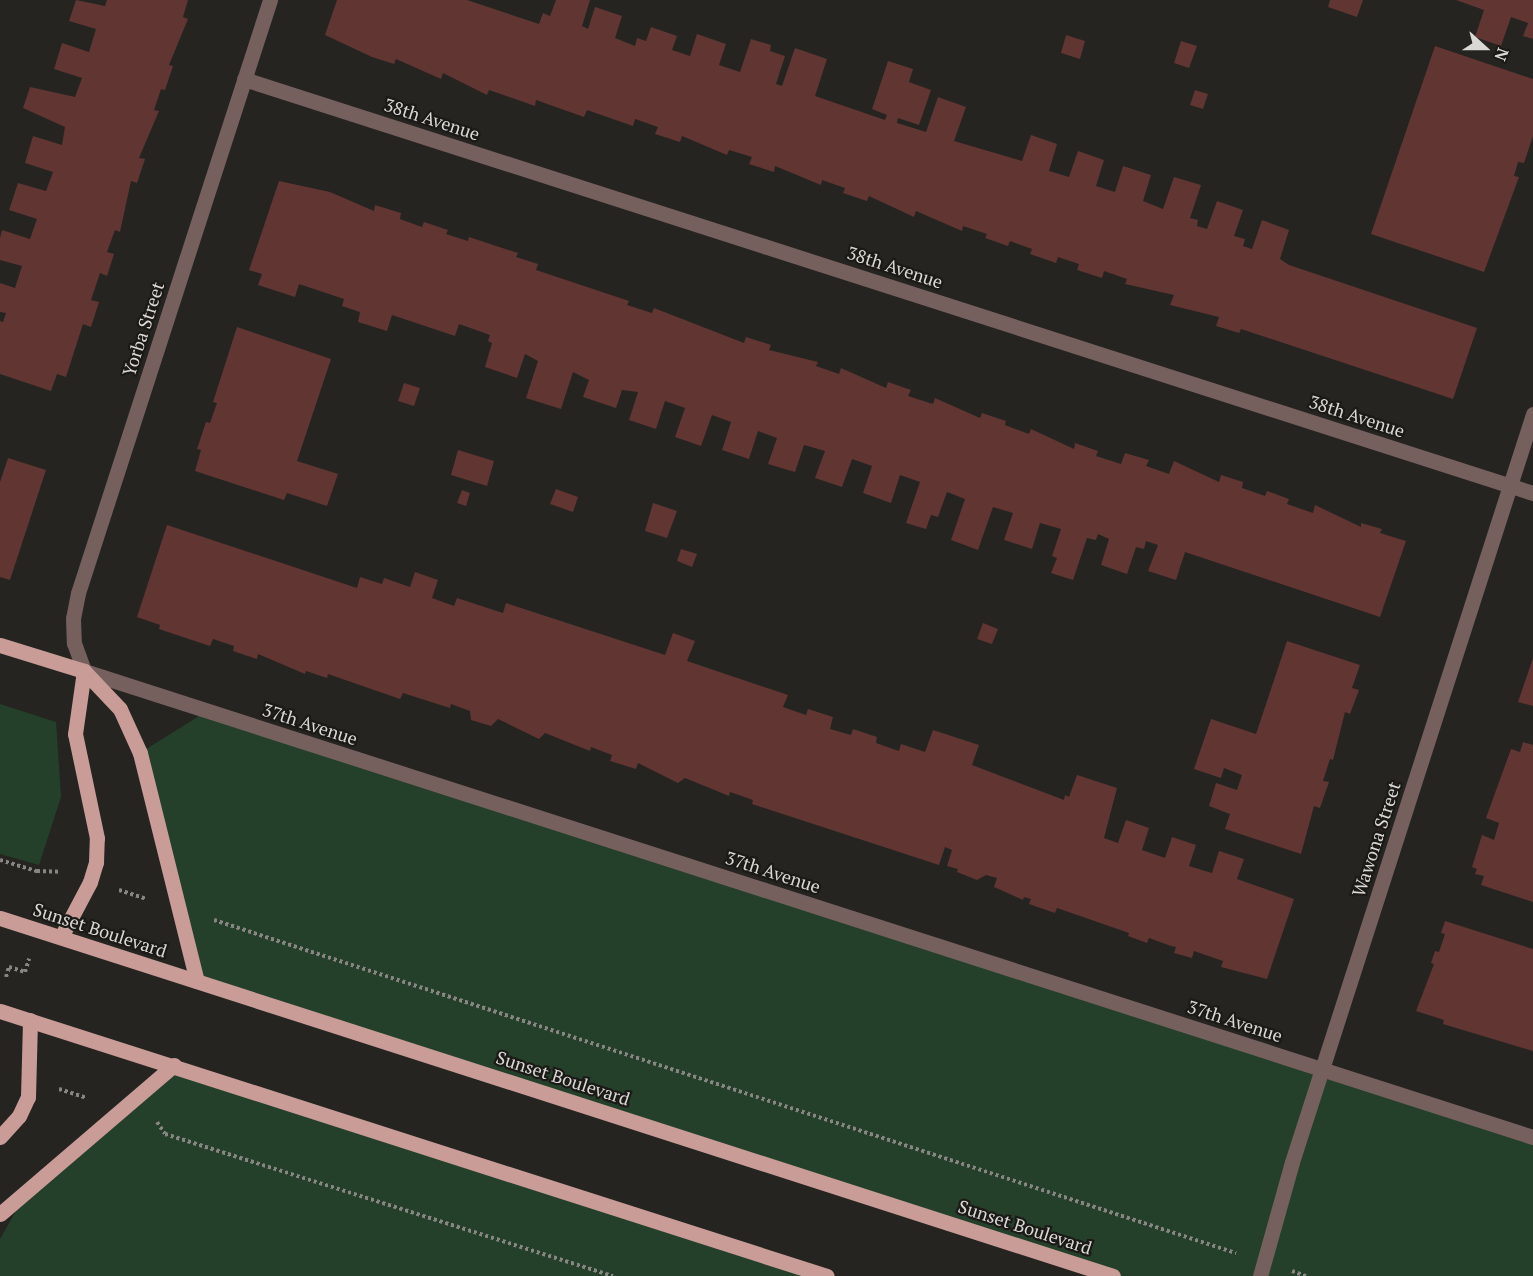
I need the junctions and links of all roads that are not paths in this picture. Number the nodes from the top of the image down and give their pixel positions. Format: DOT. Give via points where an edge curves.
graph roads {
  1 [pos="270,0"];
  2 [pos="244,79"];
  3 [pos="1533,414"];
  4 [pos="1510,486"];
  5 [pos="1533,493"];
  6 [pos="0,645"];
  7 [pos="84,671"];
  8 [pos="0,918"];
  9 [pos="61,937"];
  10 [pos="197,981"];
  11 [pos="0,1011"];
  12 [pos="30,1020"];
  13 [pos="174,1065"];
  14 [pos="1323,1070"];
  15 [pos="0,1137"];
  16 [pos="1533,1137"];
  17 [pos="0,1214"];
  18 [pos="827,1276"];
  19 [pos="1113,1276"];
  20 [pos="1260,1276"];
  1 -- 2 [label="street, Yorba Street"];
  2 -- 4 [label="street, 38th Avenue"];
  2 -- 7 [label="street, Yorba Street" via="78,593 74,643"];
  3 -- 4 [label="street, Wawona Street"];
  4 -- 5 [label="street, 38th Avenue"];
  4 -- 14 [label="street, Wawona Street"];
  6 -- 7 [label="main road, 37th Avenue"];
  7 -- 9 [label="main road" via="75,734 97,838 96,862 90,882"];
  7 -- 10 [label="main road" via="120,709 134,737"];
  7 -- 14 [label="street, 37th Avenue"];
  8 -- 9 [label="main road, Sunset Boulevard"];
  9 -- 10 [label="main road, Sunset Boulevard"];
  10 -- 19 [label="main road, Sunset Boulevard"];
  11 -- 12 [label="main road"];
  12 -- 13 [label="main road"];
  12 -- 15 [label="main road" via="28,1097 19,1116"];
  13 -- 17 [label="main road"];
  13 -- 18 [label="main road"];
  14 -- 16 [label="street, 37th Avenue"];
  14 -- 20 [label="street, Wawona Street"];
}
